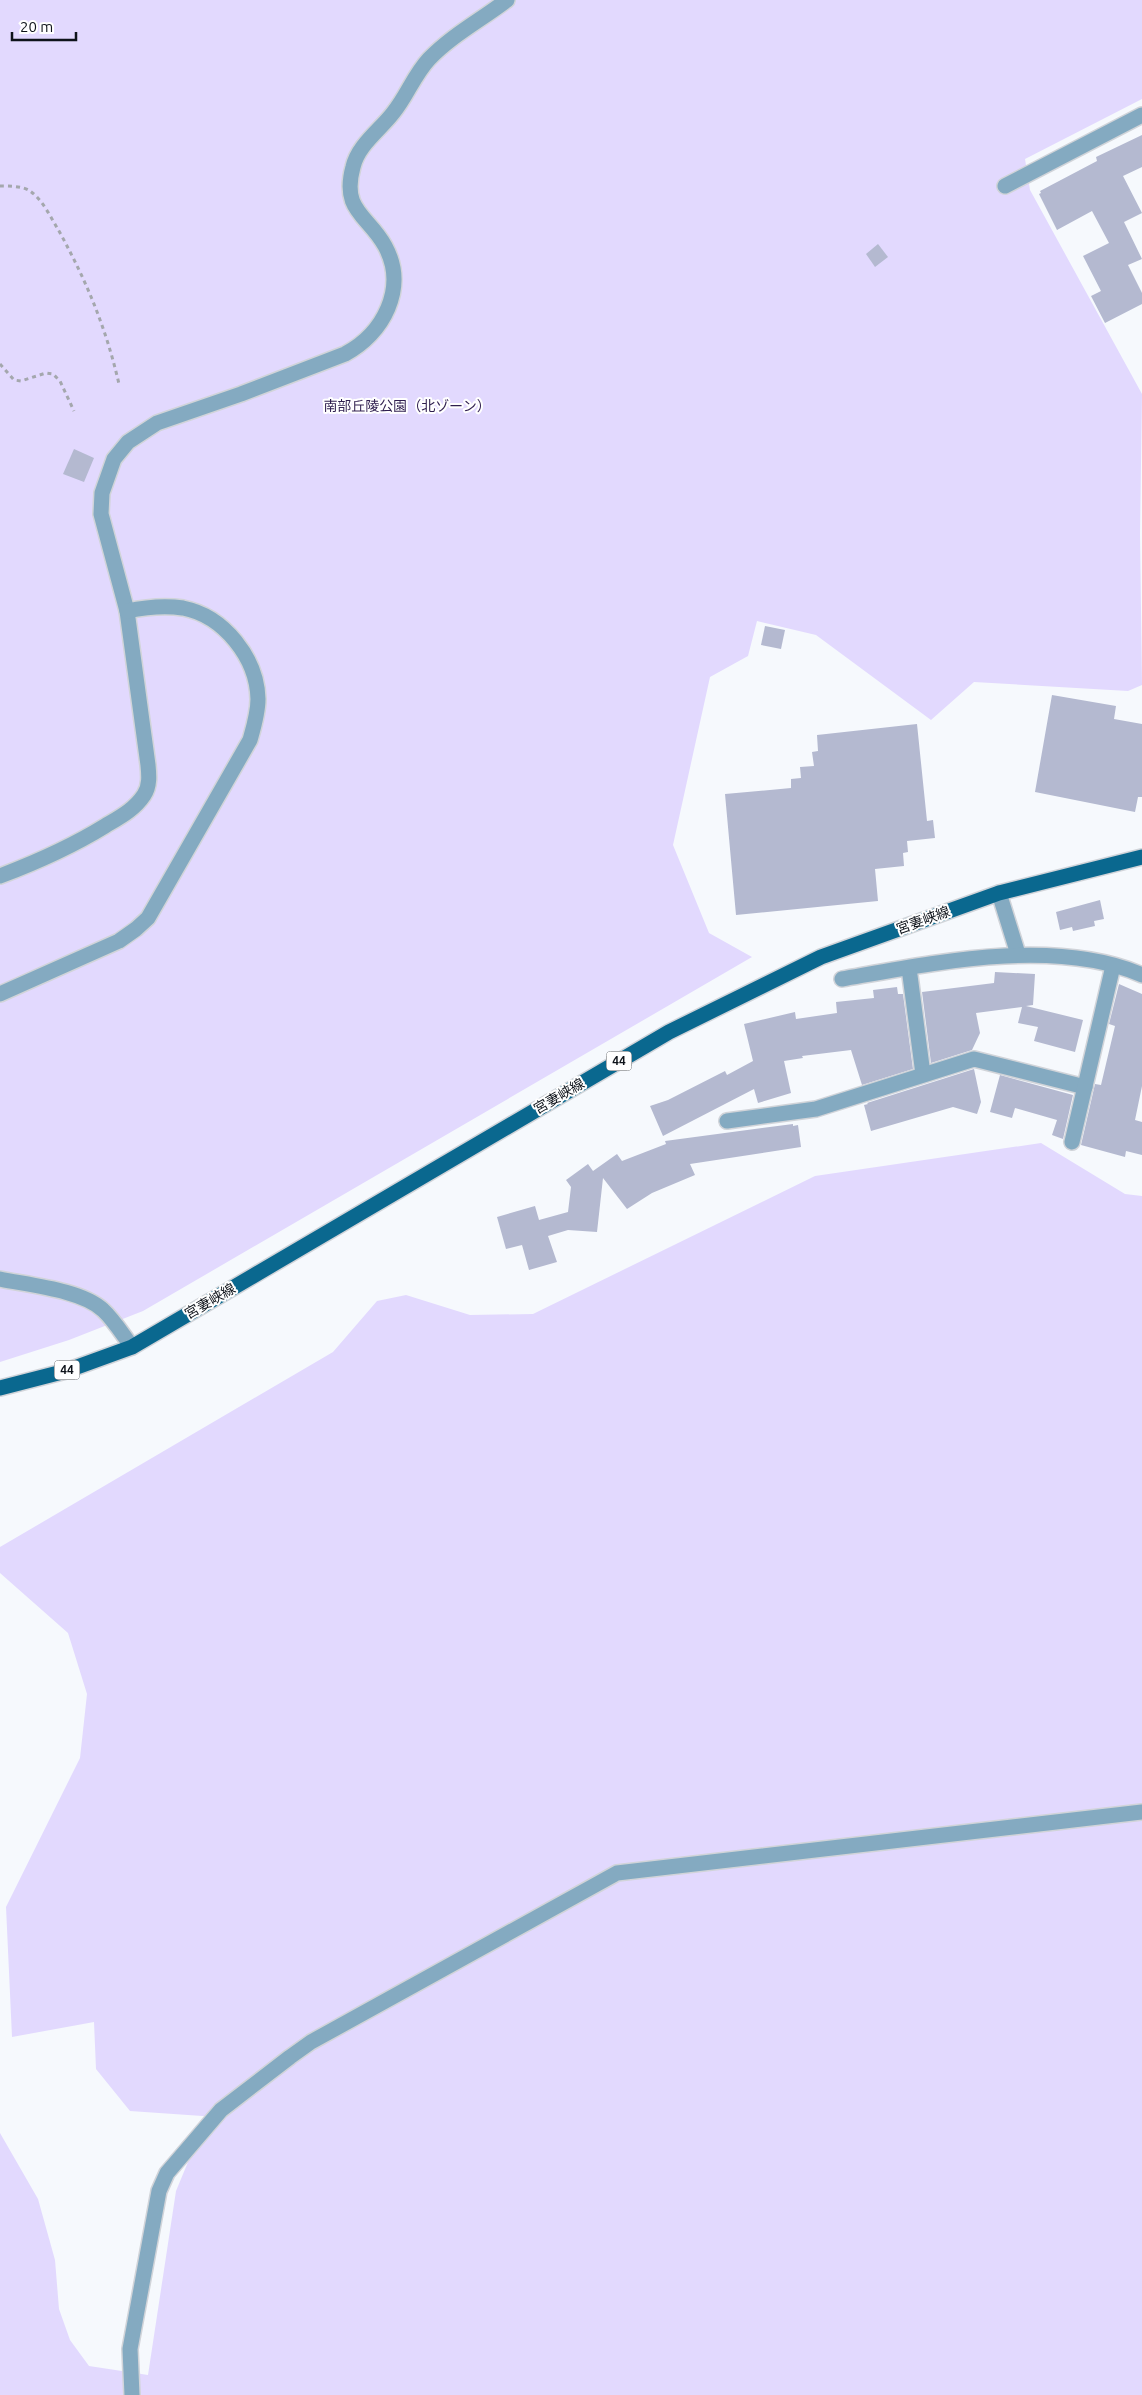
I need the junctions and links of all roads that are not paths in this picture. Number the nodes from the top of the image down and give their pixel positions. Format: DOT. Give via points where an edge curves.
graph roads {
  1 [pos="507,0"];
  2 [pos="1142,115"];
  3 [pos="1005,186"];
  4 [pos="127,611"];
  5 [pos="1142,857"];
  6 [pos="0,876"];
  7 [pos="999,893"];
  8 [pos="1018,954"];
  9 [pos="1113,966"];
  10 [pos="910,968"];
  11 [pos="1142,975"];
  12 [pos="842,979"];
  13 [pos="0,994"];
  14 [pos="923,1074"];
  15 [pos="1085,1087"];
  16 [pos="727,1121"];
  17 [pos="1072,1142"];
  18 [pos="0,1279"];
  19 [pos="132,1347"];
  20 [pos="0,1388"];
  21 [pos="1142,1812"];
  22 [pos="132,2395"];
  1 -- 4 [label="street" via="464,28 428,60 395,112 358,152 351,174 354,207 386,248 392,271 391,298 378,328 346,354 157,423 128,442 114,458 102,493 101,514"];
  2 -- 3 [label="street"];
  4 -- 6 [label="street" via="149,774 145,794 132,810 72,846"];
  4 -- 13 [label="street" via="153,606 185,609 215,621 228,633 243,652 254,675 258,712 250,740 148,918 119,941"];
  5 -- 7 [label="main road, 宮妻峡線 / 44"];
  7 -- 8 [label="street"];
  7 -- 19 [label="main road, 宮妻峡線 / 44" via="821,957 669,1032"];
  8 -- 9 [label="street" via="1074,957"];
  8 -- 10 [label="street"];
  9 -- 11 [label="street"];
  9 -- 15 [label="street"];
  10 -- 12 [label="street"];
  10 -- 14 [label="street"];
  14 -- 15 [label="street" via="974,1059"];
  14 -- 16 [label="street" via="816,1108"];
  15 -- 17 [label="street"];
  18 -- 19 [label="street" via="86,1300 103,1309"];
  19 -- 20 [label="main road, 宮妻峡線 / 44" via="66,1371"];
  21 -- 22 [label="street" via="617,1873 312,2042 221,2110 167,2172 159,2191 134,2323 130,2349"];
}
